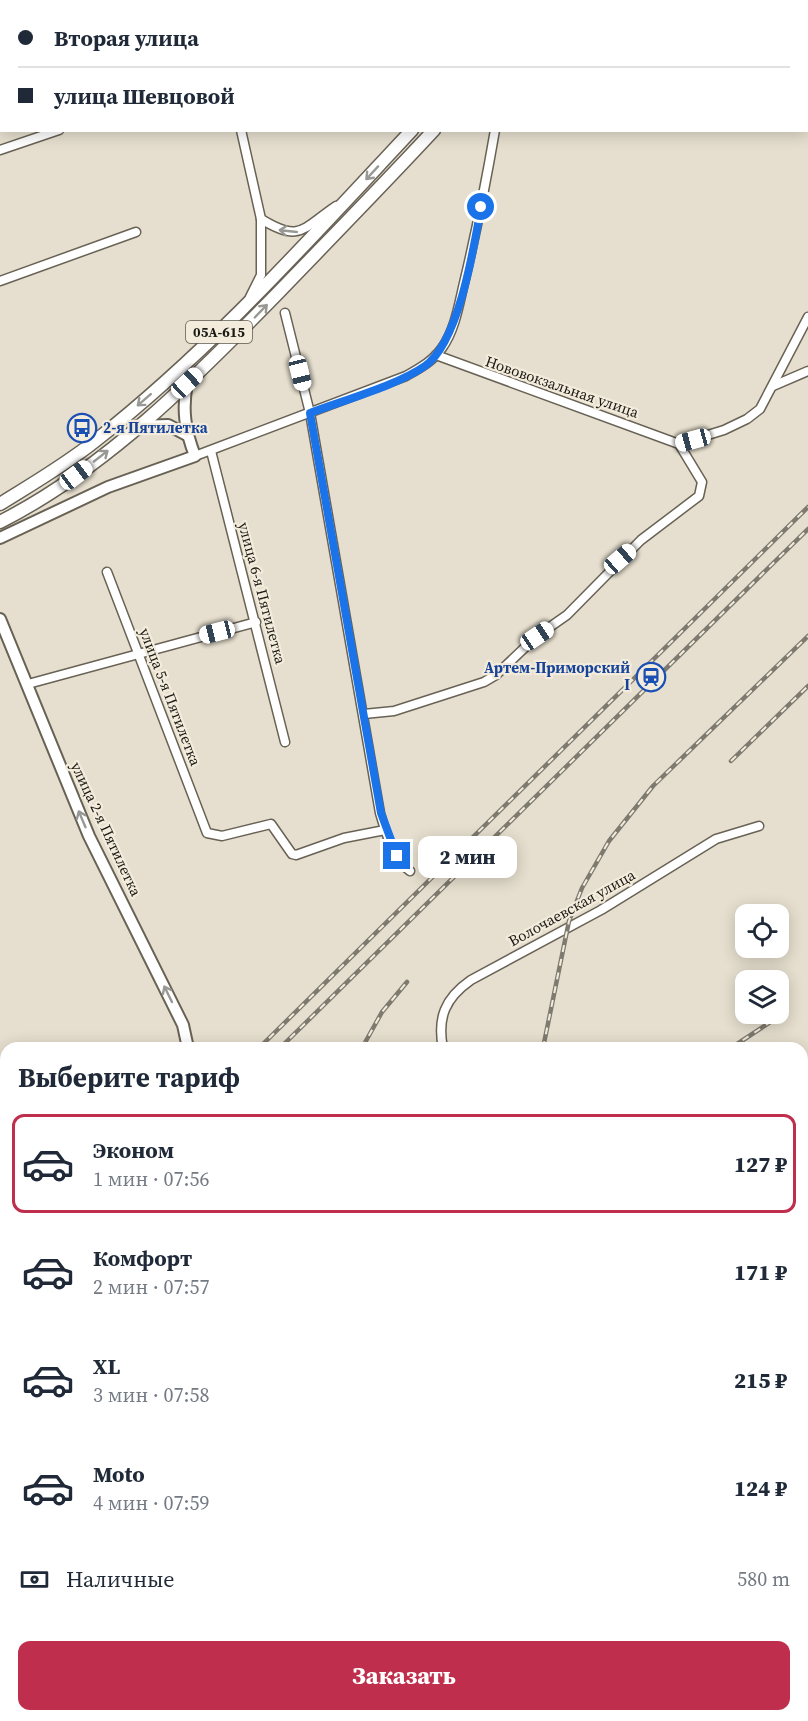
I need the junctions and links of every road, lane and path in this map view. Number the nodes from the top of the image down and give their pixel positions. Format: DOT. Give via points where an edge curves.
graph roads {
  1 [pos="53,132"];
  2 [pos="241,132"];
  3 [pos="410,132"];
  4 [pos="432,132"];
  5 [pos="495,132"];
  6 [pos="0,150"];
  7 [pos="349,197"];
  8 [pos="261,219"];
  9 [pos="136,232"];
  10 [pos="0,281"];
  11 [pos="248,300"];
  12 [pos="285,313"];
  13 [pos="808,316"];
  14 [pos="436,355"];
  15 [pos="808,371"];
  16 [pos="187,383"];
  17 [pos="773,386"];
  18 [pos="310,413"];
  19 [pos="137,426"];
  20 [pos="187,435"];
  21 [pos="679,444"];
  22 [pos="211,451"];
  23 [pos="195,456"];
  24 [pos="0,504"];
  25 [pos="0,522"];
  26 [pos="0,538"];
  27 [pos="107,572"];
  28 [pos="0,619"];
  29 [pos="256,622"];
  30 [pos="138,652"];
  31 [pos="28,684"];
  32 [pos="364,714"];
  33 [pos="285,742"];
  34 [pos="759,826"];
  35 [pos="385,830"];
  36 [pos="410,871"];
  37 [pos="187,1042"];
  38 [pos="442,1042"];
  1 -- 6 [label="street"];
  2 -- 8 [label="street"];
  3 -- 7 [label="highway, 05А-615, one-way"];
  16 -- 4 [label="highway, 05А-615, one-way" via="304,268"];
  5 -- 14 [label="street" via="457,313"];
  7 -- 8 [label="street, one-way" via="296,233 281,232"];
  7 -- 11 [label="highway, 05А-615"];
  8 -- 11 [label="street" via="261,275"];
  9 -- 10 [label="street"];
  11 -- 24 [label="highway, 05А-615, one-way" via="164,383 93,443"];
  12 -- 18 [label="street"];
  13 -- 17 [label="street"];
  14 -- 18 [label="street" via="406,376"];
  14 -- 21 [label="street, Нововокзальная улица"];
  15 -- 17 [label="street"];
  16 -- 19 [label="highway, 05А-615"];
  16 -- 20 [label="main road" via="183,410"];
  17 -- 21 [label="street" via="760,409 747,419 707,437"];
  18 -- 22 [label="street"];
  18 -- 32 [label="street"];
  19 -- 20 [label="main road" via="168,425"];
  25 -- 19 [label="highway, 05А-615, one-way" via="63,485"];
  20 -- 23 [label="main road"];
  21 -- 32 [label="street" via="702,482 699,496 620,559 567,615 537,636 496,675 394,711"];
  22 -- 23 [label="street"];
  22 -- 29 [label="street, улица 6-я Пятилетка"];
  23 -- 26 [label="main road" via="108,487"];
  27 -- 30 [label="street, улица 5-я Пятилетка"];
  28 -- 31 [label="main road, улица 2-я Пятилетка"];
  29 -- 30 [label="street"];
  29 -- 33 [label="street, улица 6-я Пятилетка"];
  30 -- 31 [label="street"];
  30 -- 35 [label="street, улица 5-я Пятилетка" via="207,833 222,836 271,824 296,855 344,838"];
  37 -- 31 [label="main road, улица 2-я Пятилетка, one-way" via="183,1025 89,836"];
  32 -- 35 [label="street"];
  34 -- 38 [label="street, Волочаевская улица" via="716,839 601,910 456,990 447,1003 439,1031"];
  35 -- 36 [label="street" via="401,865"];
}
